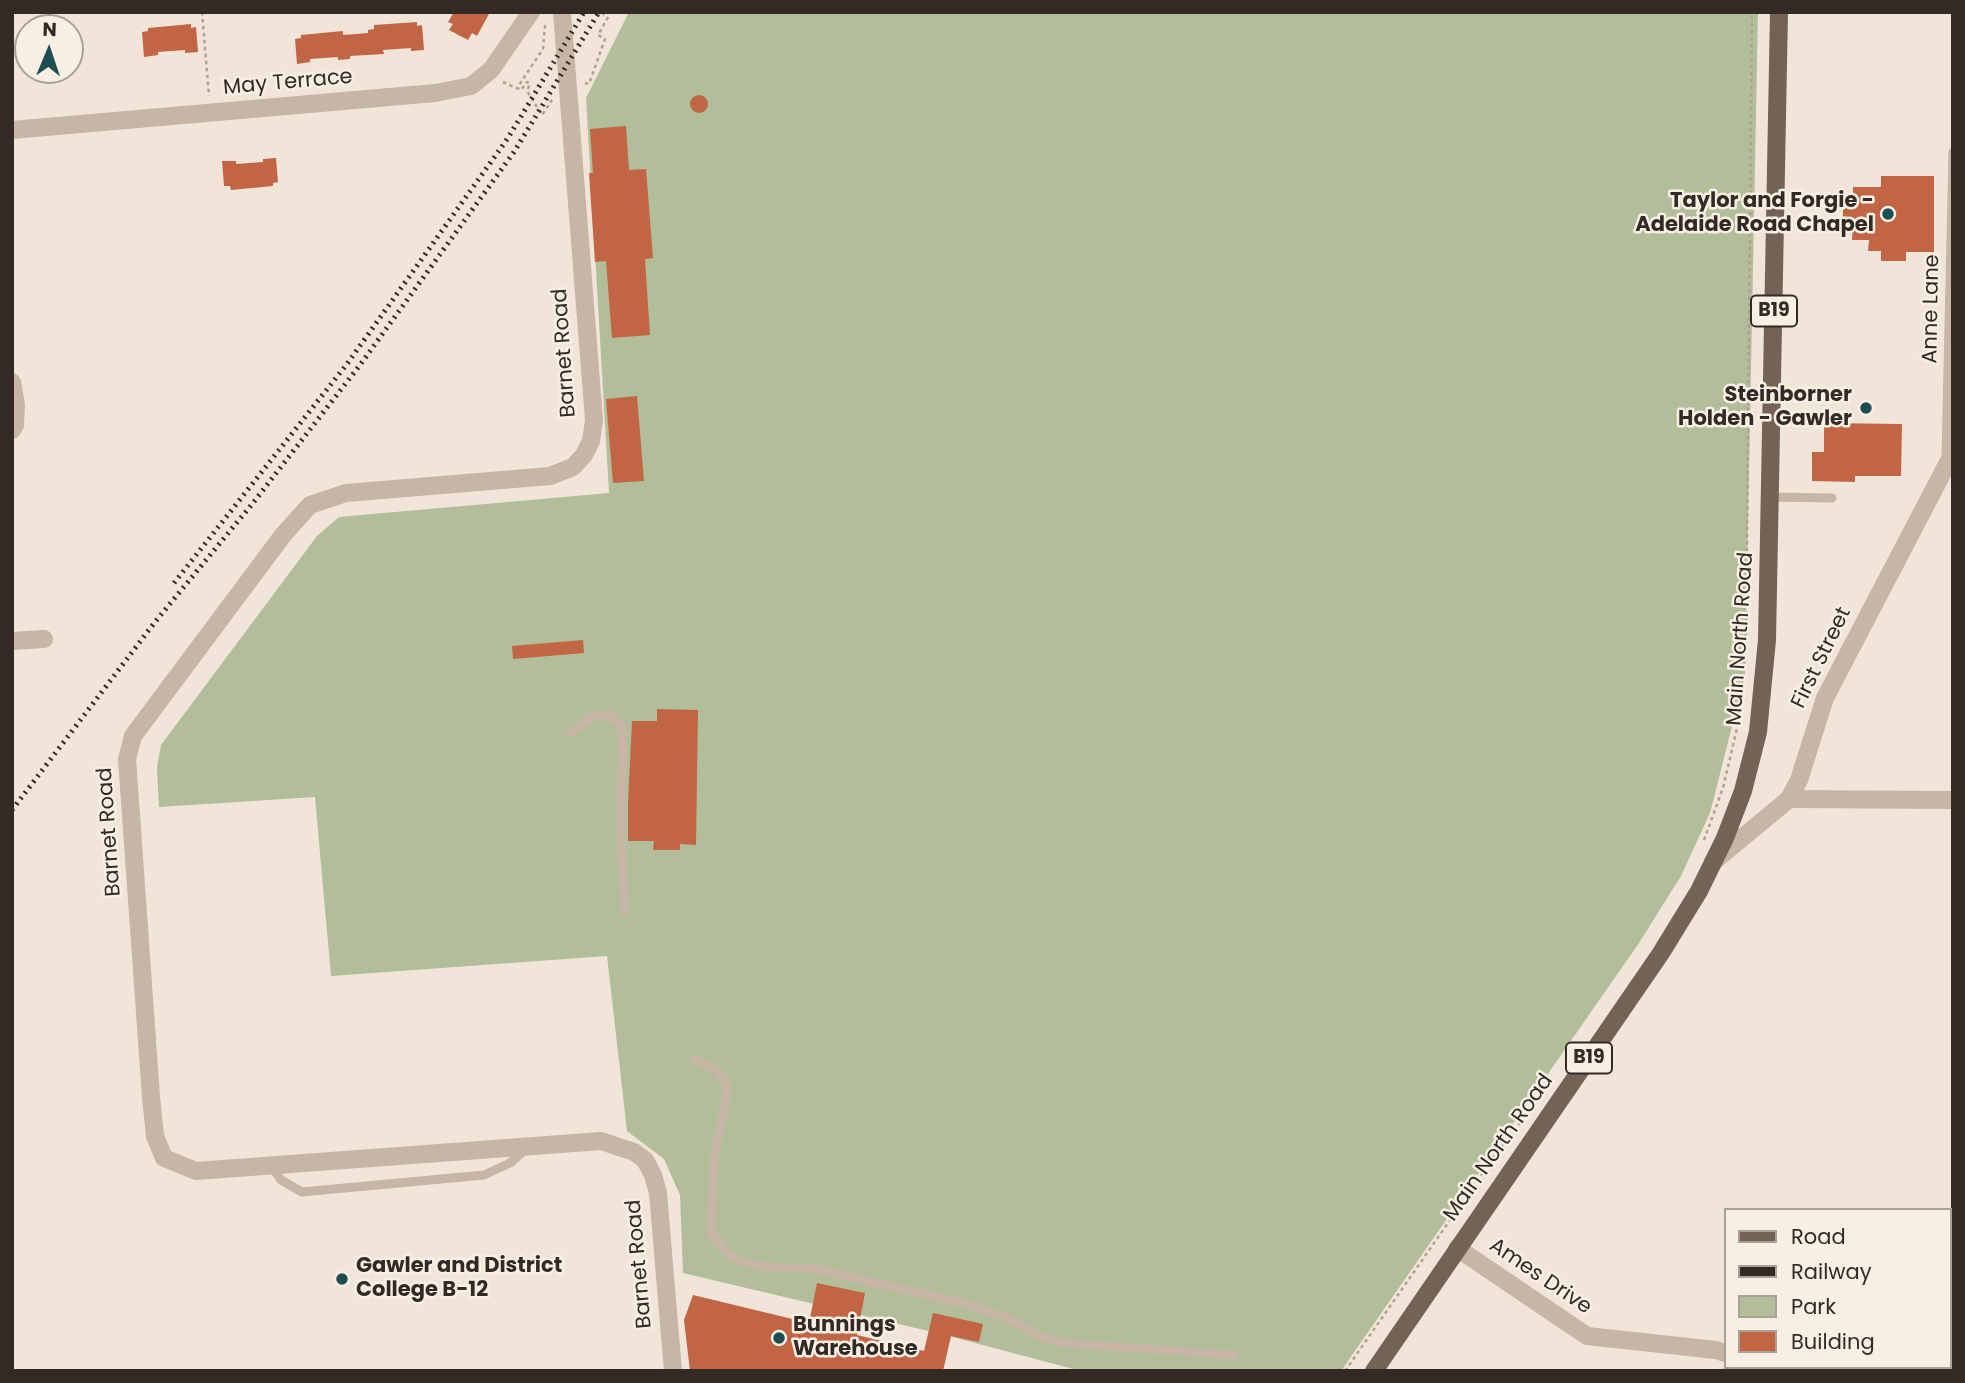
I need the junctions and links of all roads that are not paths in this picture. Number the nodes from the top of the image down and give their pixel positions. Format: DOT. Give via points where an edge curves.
graph roads {
  1 [pos="531,12"];
  2 [pos="562,12"];
  3 [pos="1779,12"];
  4 [pos="12,130"];
  5 [pos="1953,152"];
  6 [pos="12,382"];
  7 [pos="12,430"];
  8 [pos="1949,459"];
  9 [pos="1771,497"];
  10 [pos="1832,498"];
  11 [pos="44,639"];
  12 [pos="12,641"];
  13 [pos="572,732"];
  14 [pos="1789,799"];
  15 [pos="1953,800"];
  16 [pos="1713,862"];
  17 [pos="625,913"];
  18 [pos="694,1059"];
  19 [pos="529,1146"];
  20 [pos="271,1166"];
  21 [pos="1457,1248"];
  22 [pos="1724,1353"];
  23 [pos="1234,1355"];
  24 [pos="673,1371"];
  25 [pos="1372,1371"];
  1 -- 4 [label="street, May Terrace" via="491,70 471,86 435,93"];
  2 -- 20 [label="street, Barnet Road" via="594,420 584,455 573,467 550,476 346,493 310,505 132,736 127,759 155,1136 164,1158 196,1171"];
  3 -- 9 [label="main road, Main North Road / B19"];
  5 -- 8 [label="lane, Anne Lane"];
  6 -- 7 [label="street" via="16,405"];
  8 -- 14 [label="street, First Street" via="1825,698"];
  9 -- 10 [label="lane"];
  9 -- 16 [label="main road, Main North Road / B19" via="1767,640 1758,732 1743,791"];
  11 -- 12 [label="street"];
  13 -- 17 [label="lane" via="592,717 609,715 621,724"];
  14 -- 15 [label="street"];
  14 -- 16 [label="street, First Street"];
  16 -- 21 [label="main road, Main North Road / B19" via="1661,953"];
  18 -- 23 [label="lane" via="725,1080 727,1095 714,1158 711,1234 739,1261 768,1268 816,1269 967,1304 1061,1343"];
  19 -- 20 [label="street, Barnet Road"];
  19 -- 20 [label="lane" via="510,1163 484,1175 302,1192 281,1180"];
  19 -- 24 [label="street, Barnet Road" via="601,1141 645,1160 658,1193"];
  21 -- 22 [label="street, Ames Drive" via="1587,1336"];
  21 -- 25 [label="main road, Main North Road / B19"];
}
